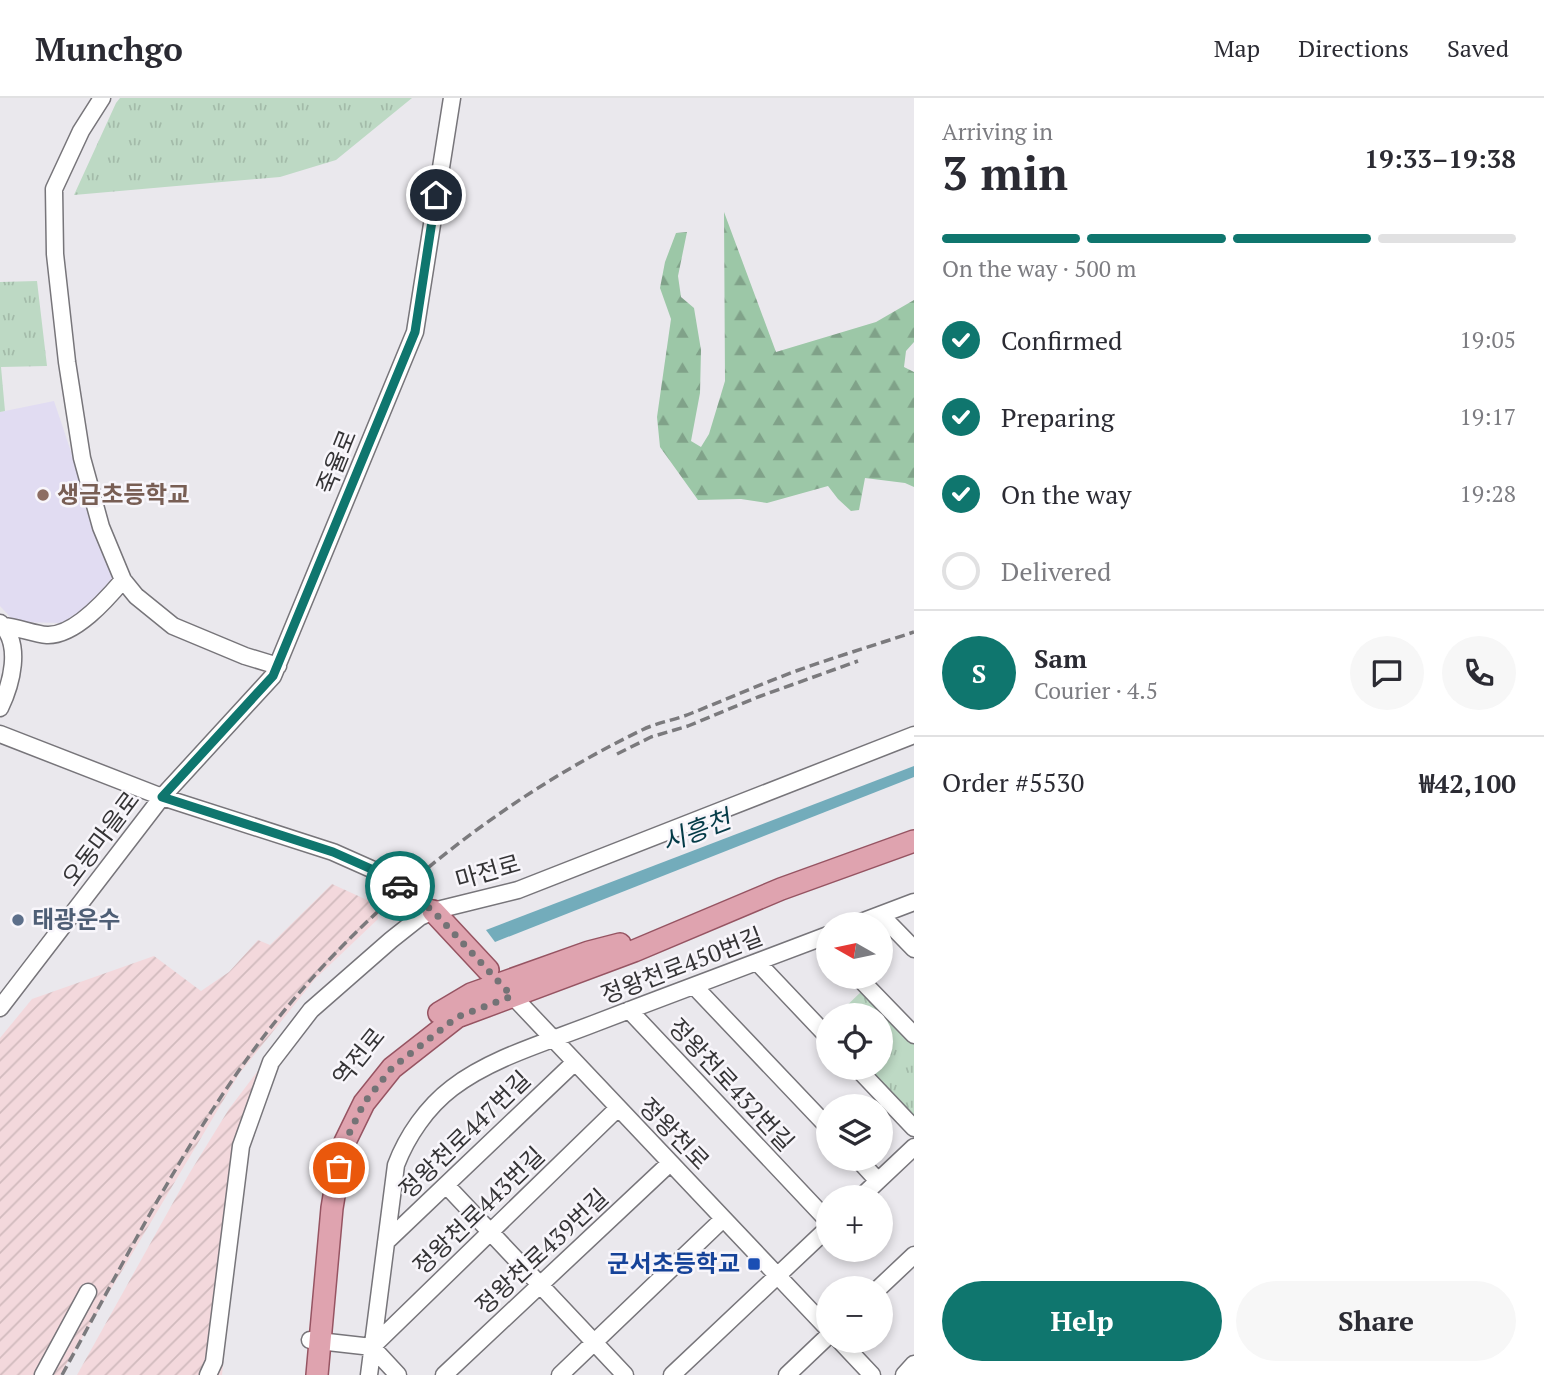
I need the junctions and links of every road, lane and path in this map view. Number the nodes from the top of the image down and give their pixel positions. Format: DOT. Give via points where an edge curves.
graph roads {
  1 [pos="102,98"];
  2 [pos="452,98"];
  3 [pos="123,580"];
  4 [pos="2,624"];
  5 [pos="278,666"];
  6 [pos="0,708"];
  7 [pos="0,734"];
  8 [pos="914,735"];
  9 [pos="162,797"];
  10 [pos="914,841"];
  11 [pos="914,902"];
  12 [pos="433,911"];
  13 [pos="889,912"];
  14 [pos="893,927"];
  15 [pos="816,943"];
  16 [pos="914,948"];
  17 [pos="757,962"];
  18 [pos="500,983"];
  19 [pos="694,986"];
  20 [pos="870,989"];
  21 [pos="0,1008"];
  22 [pos="629,1010"];
  23 [pos="816,1024"];
  24 [pos="914,1035"];
  25 [pos="553,1040"];
  26 [pos="575,1062"];
  27 [pos="868,1080"];
  28 [pos="618,1108"];
  29 [pos="816,1115"];
  30 [pos="914,1128"];
  31 [pos="914,1147"];
  32 [pos="670,1163"];
  33 [pos="869,1171"];
  34 [pos="878,1181"];
  35 [pos="446,1185"];
  36 [pos="874,1185"];
  37 [pos="816,1208"];
  38 [pos="723,1219"];
  39 [pos="490,1232"];
  40 [pos="816,1240"];
  41 [pos="386,1242"];
  42 [pos="914,1255"];
  43 [pos="778,1276"];
  44 [pos="892,1276"];
  45 [pos="540,1285"];
  46 [pos="88,1292"];
  47 [pos="816,1316"];
  48 [pos="315,1340"];
  49 [pos="594,1342"];
  50 [pos="372,1347"];
  51 [pos="816,1347"];
  52 [pos="851,1353"];
  53 [pos="914,1364"];
  54 [pos="43,1375"];
  55 [pos="208,1375"];
  56 [pos="306,1375"];
  57 [pos="317,1375"];
  58 [pos="369,1375"];
  59 [pos="398,1375"];
  60 [pos="444,1375"];
  61 [pos="560,1375"];
  62 [pos="625,1375"];
  63 [pos="672,1375"];
  64 [pos="787,1375"];
  65 [pos="872,1375"];
  66 [pos="904,1375"];
  1 -- 3 [label="street" via="54,189 55,254 82,458"];
  2 -- 5 [label="street, 죽율로" via="415,332"];
  3 -- 4 [label="street" via="95,610 62,632 47,635"];
  3 -- 5 [label="street" via="173,626"];
  4 -- 6 [label="street" via="13,667"];
  5 -- 9 [label="street, 죽율로"];
  7 -- 9 [label="street, 마전로"];
  8 -- 12 [label="street, 마전로" via="518,890"];
  9 -- 12 [label="street, 마전로" via="333,852 387,876"];
  9 -- 21 [label="street, 오동마을로"];
  10 -- 18 [label="main road, 역전로" via="697,924 589,952"];
  11 -- 13 [label="street"];
  12 -- 18 [label="main road"];
  12 -- 55 [label="street" via="391,940 311,1010 271,1062 241,1146 214,1362"];
  14 -- 16 [label="street"];
  15 -- 17 [label="street, 정왕천로450번길"];
  17 -- 19 [label="street, 정왕천로450번길"];
  17 -- 23 [label="street"];
  18 -- 25 [label="street, 정왕천로"];
  18 -- 48 [label="main road, 역전로" via="471,994 426,1022 391,1052 353,1105 331,1155 323,1203"];
  19 -- 22 [label="street, 정왕천로450번길"];
  19 -- 29 [label="street, 정왕천로432번길"];
  20 -- 24 [label="street"];
  22 -- 25 [label="street, 정왕천로450번길"];
  22 -- 37 [label="street, 정왕천로432번길"];
  25 -- 26 [label="street, 정왕천로"];
  25 -- 41 [label="street, 정왕천로450번길" via="479,1070 436,1102 410,1135 396,1165"];
  26 -- 28 [label="street, 정왕천로"];
  26 -- 35 [label="street, 정왕천로447번길"];
  27 -- 30 [label="street"];
  28 -- 32 [label="street, 정왕천로"];
  28 -- 39 [label="street, 정왕천로443번길"];
  31 -- 34 [label="street"];
  32 -- 38 [label="street, 정왕천로"];
  32 -- 45 [label="street, 정왕천로439번길"];
  33 -- 34 [label="street"];
  34 -- 36 [label="street"];
  35 -- 39 [label="street"];
  35 -- 41 [label="street, 정왕천로447번길"];
  38 -- 43 [label="street, 정왕천로"];
  38 -- 49 [label="street"];
  39 -- 45 [label="street"];
  39 -- 50 [label="street, 정왕천로443번길"];
  40 -- 43 [label="street"];
  41 -- 50 [label="street, 정왕천로450번길"];
  42 -- 44 [label="street"];
  43 -- 47 [label="street, 정왕천로"];
  43 -- 63 [label="street"];
  45 -- 49 [label="street"];
  45 -- 60 [label="street, 정왕천로439번길"];
  46 -- 54 [label="street"];
  48 -- 50 [label="street"];
  48 -- 56 [label="main road, 역전로"];
  48 -- 57 [label="main road, 역전로"];
  49 -- 61 [label="street"];
  49 -- 62 [label="street"];
  50 -- 58 [label="street, 정왕천로450번길"];
  50 -- 59 [label="street"];
  51 -- 64 [label="street"];
  52 -- 65 [label="street"];
  53 -- 66 [label="street"];
}
